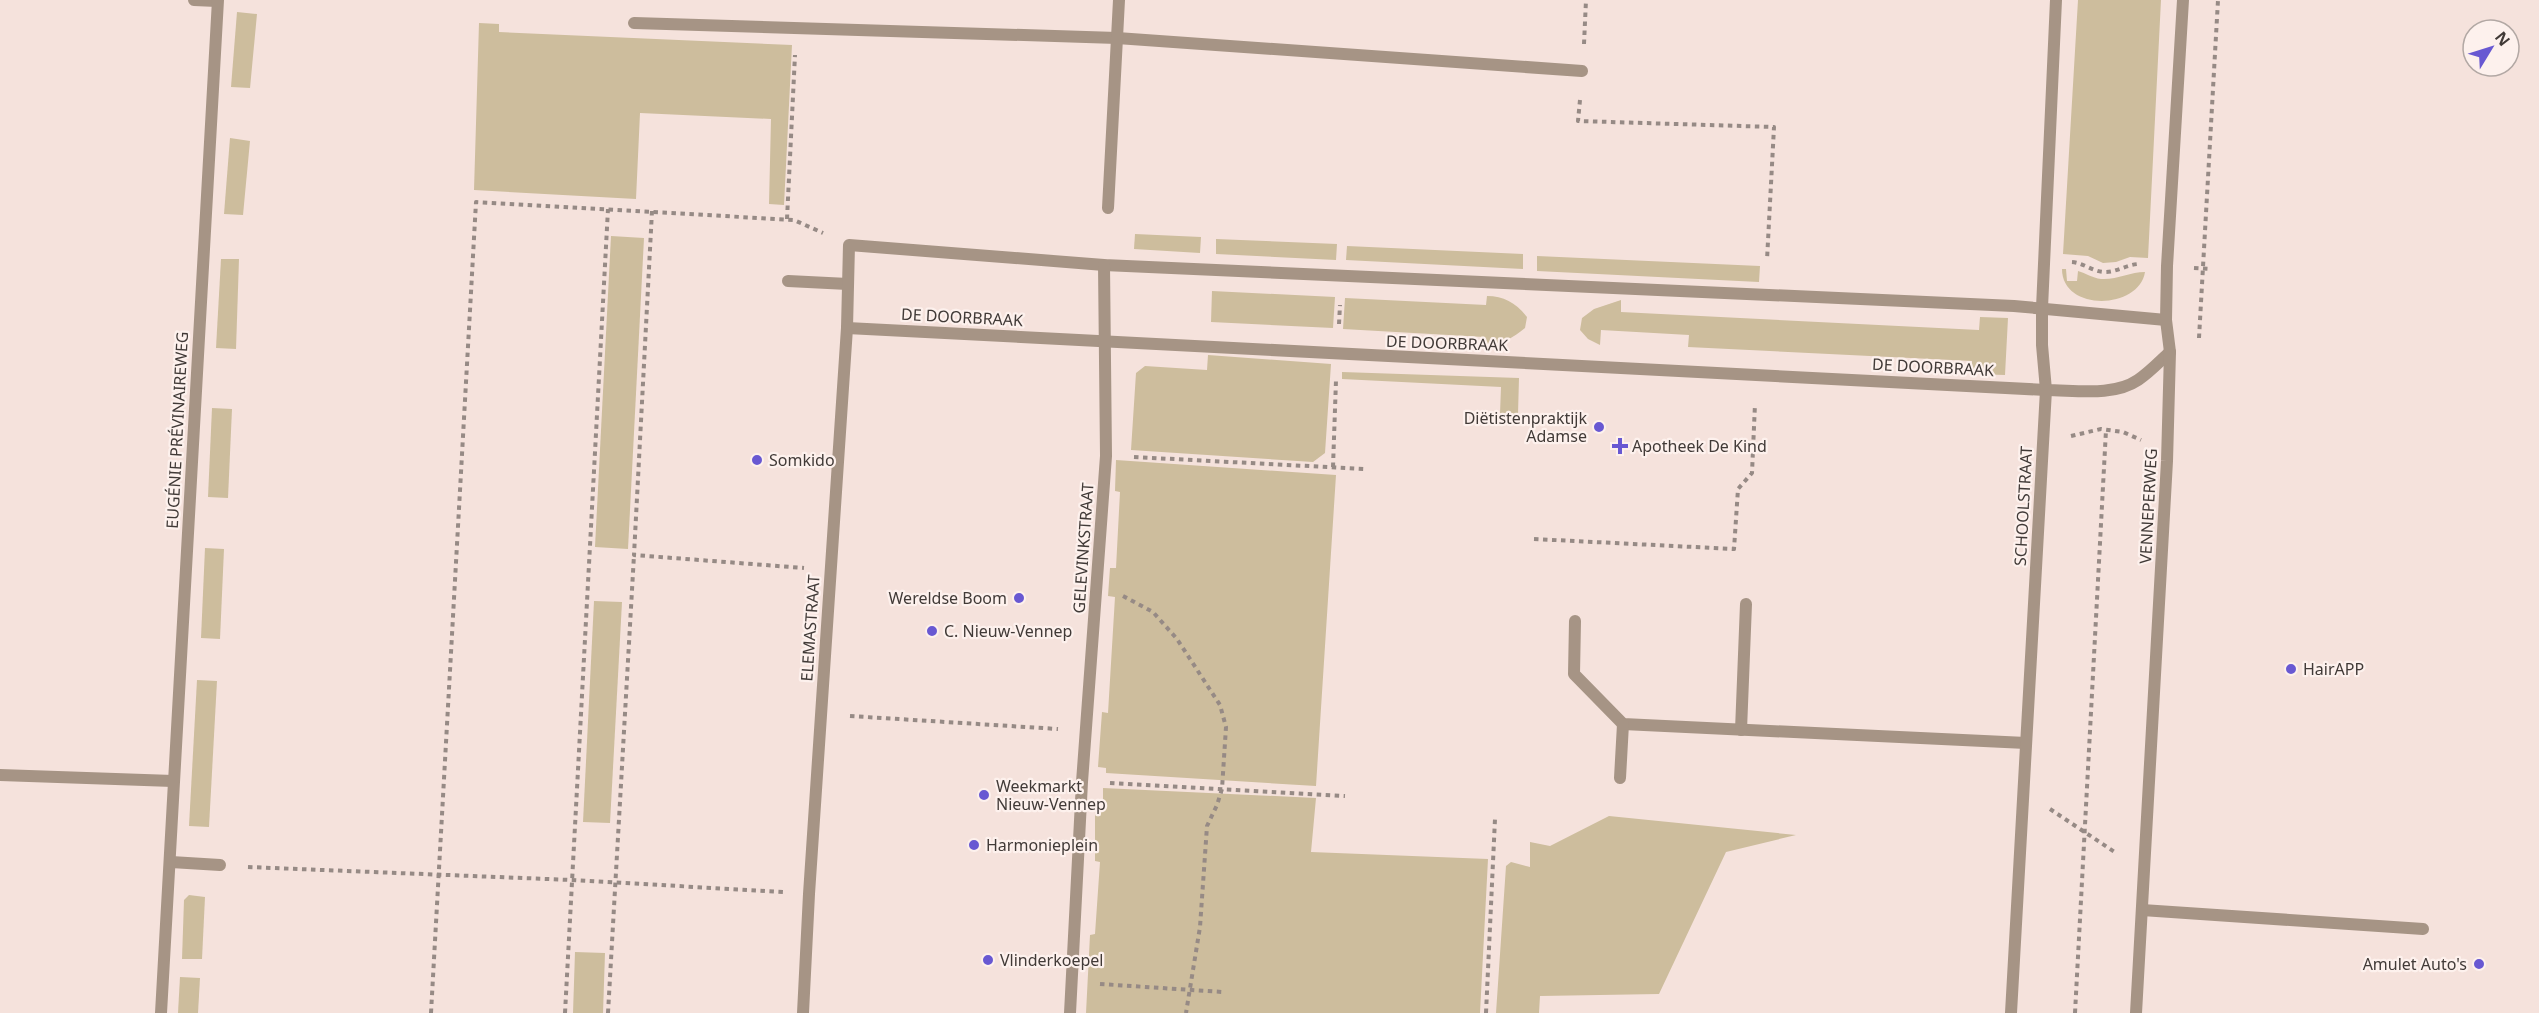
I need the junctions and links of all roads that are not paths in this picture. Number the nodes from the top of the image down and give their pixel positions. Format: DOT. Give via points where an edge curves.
graph roads {
  1 [pos="194,0"];
  2 [pos="1119,0"];
  3 [pos="2056,0"];
  4 [pos="2183,0"];
  5 [pos="218,1"];
  6 [pos="634,23"];
  7 [pos="1117,38"];
  8 [pos="1582,71"];
  9 [pos="1108,208"];
  10 [pos="1104,264"];
  11 [pos="788,281"];
  12 [pos="848,284"];
  13 [pos="2042,308"];
  14 [pos="2166,320"];
  15 [pos="847,327"];
  16 [pos="1103,341"];
  17 [pos="2170,352"];
  18 [pos="2046,390"];
  19 [pos="1746,604"];
  20 [pos="1575,621"];
  21 [pos="1623,724"];
  22 [pos="1740,730"];
  23 [pos="2026,743"];
  24 [pos="0,776"];
  25 [pos="1620,778"];
  26 [pos="173,781"];
  27 [pos="171,862"];
  28 [pos="220,866"];
  29 [pos="2142,910"];
  30 [pos="2423,929"];
  31 [pos="161,1013"];
  32 [pos="803,1013"];
  33 [pos="1070,1013"];
  34 [pos="2012,1013"];
  35 [pos="2136,1013"];
  1 -- 5 [label="street"];
  2 -- 7 [label="street"];
  3 -- 13 [label="street, SCHOOLSTRAAT"];
  4 -- 14 [label="street, VENNEPERWEG"];
  5 -- 26 [label="street, EUGÉNIE PRÉVINAIREWEG"];
  6 -- 7 [label="street"];
  7 -- 8 [label="street"];
  7 -- 9 [label="street"];
  10 -- 12 [label="street, ELEMASTRAAT" via="849,245"];
  10 -- 13 [label="street"];
  10 -- 16 [label="street, GELEVINKSTRAAT"];
  11 -- 12 [label="street"];
  12 -- 15 [label="street, ELEMASTRAAT"];
  13 -- 14 [label="street"];
  13 -- 18 [label="street, SCHOOLSTRAAT"];
  14 -- 17 [label="street, VENNEPERWEG"];
  15 -- 16 [label="street, DE DOORBRAAK"];
  15 -- 32 [label="street, ELEMASTRAAT"];
  16 -- 18 [label="street, DE DOORBRAAK"];
  16 -- 33 [label="street, GELEVINKSTRAAT" via="1106,456"];
  17 -- 18 [label="street, DE DOORBRAAK" via="2129,385 2103,391"];
  17 -- 29 [label="street, VENNEPERWEG"];
  18 -- 23 [label="street, SCHOOLSTRAAT"];
  19 -- 22 [label="street"];
  20 -- 21 [label="street" via="1574,674"];
  21 -- 22 [label="street"];
  21 -- 25 [label="street"];
  22 -- 23 [label="street"];
  23 -- 34 [label="street, SCHOOLSTRAAT"];
  24 -- 26 [label="street"];
  26 -- 27 [label="street, EUGÉNIE PRÉVINAIREWEG"];
  27 -- 28 [label="street"];
  27 -- 31 [label="street, EUGÉNIE PRÉVINAIREWEG"];
  29 -- 30 [label="street"];
  29 -- 35 [label="street, VENNEPERWEG"];
}
